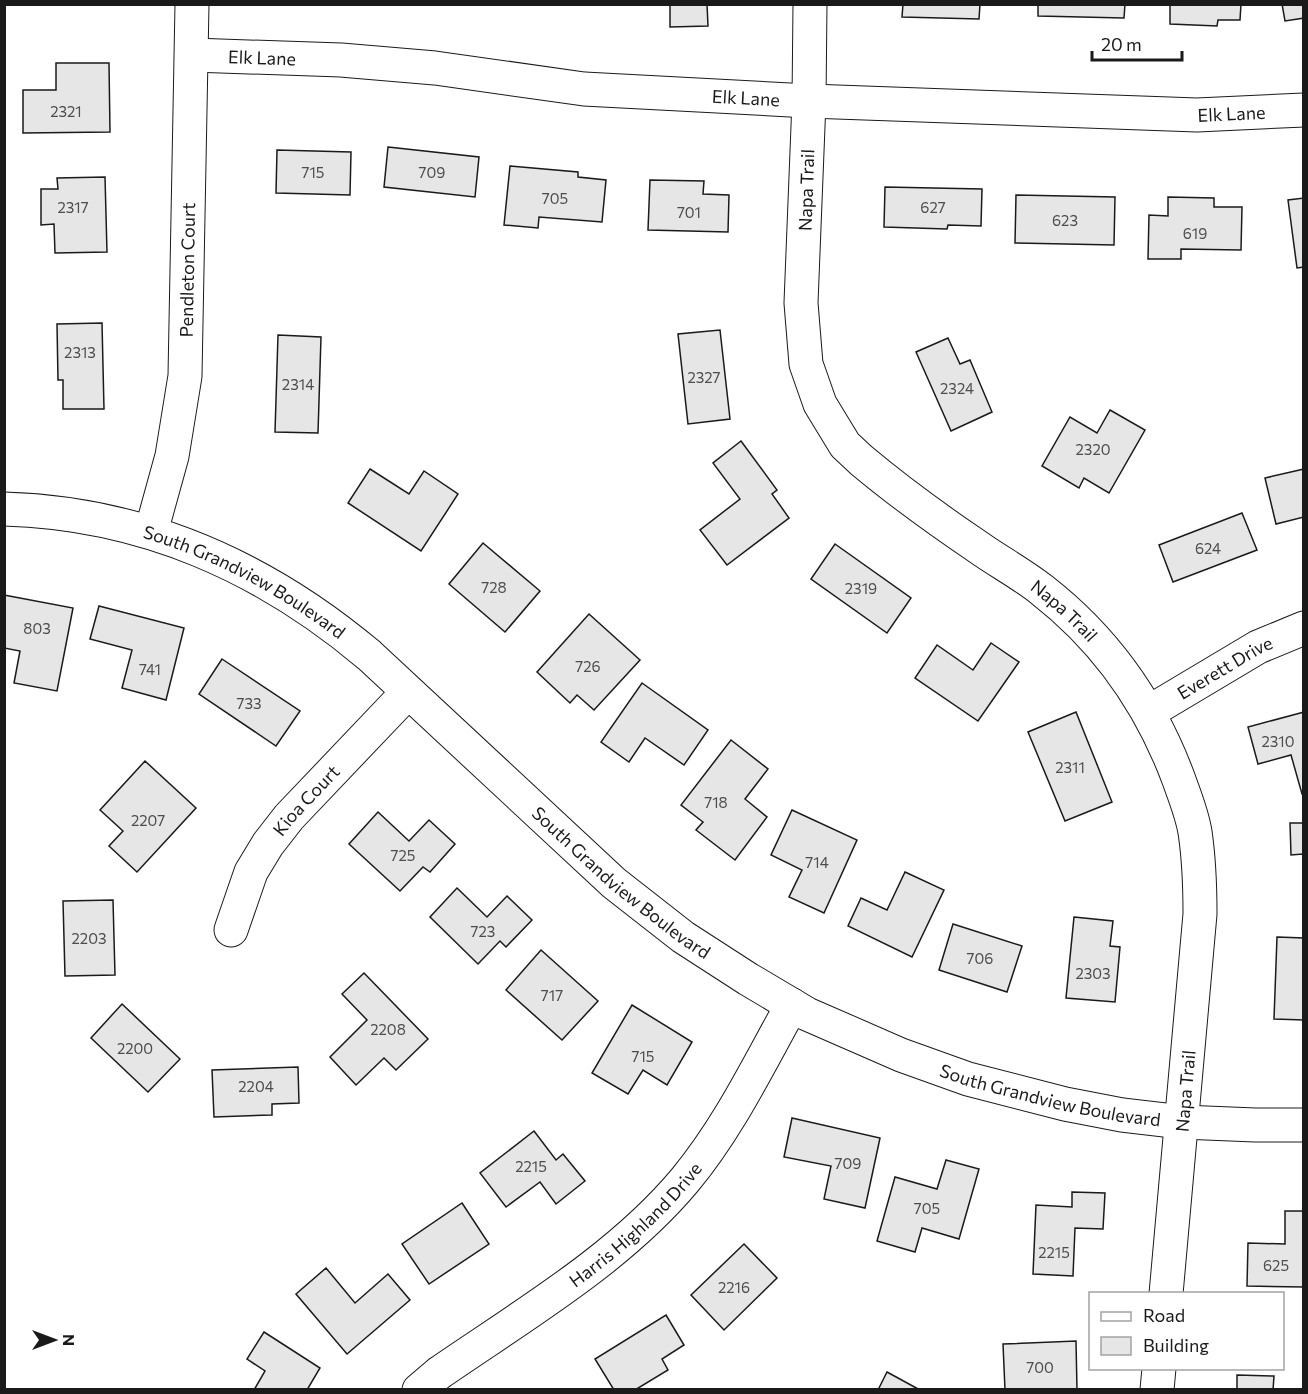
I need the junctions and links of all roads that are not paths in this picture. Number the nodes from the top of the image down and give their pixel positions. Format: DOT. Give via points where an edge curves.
graph roads {
  1 [pos="192,4"];
  2 [pos="810,4"];
  3 [pos="192,55"];
  4 [pos="809,101"];
  5 [pos="1304,110"];
  6 [pos="4,509"];
  7 [pos="152,532"];
  8 [pos="1304,628"];
  9 [pos="408,692"];
  10 [pos="1149,712"];
  11 [pos="231,930"];
  12 [pos="792,1005"];
  13 [pos="1182,1122"];
  14 [pos="1304,1125"];
  15 [pos="1166,1292"];
  16 [pos="1159,1370"];
  17 [pos="419,1389"];
  18 [pos="1157,1389"];
  1 -- 3 [label="street, Pendleton Court"];
  2 -- 4 [label="street, Napa Trail"];
  3 -- 4 [label="street, Elk Lane" via="341,60 435,68 584,89"];
  3 -- 7 [label="street, Pendleton Court" via="185,376 172,456"];
  4 -- 5 [label="street, Elk Lane" via="1197,115"];
  4 -- 10 [label="street, Napa Trail" via="801,303 806,364 820,404 845,445 861,460 1042,590 1088,631"];
  6 -- 7 [label="street, South Grandview Boulevard" via="47,510"];
  7 -- 9 [label="street, South Grandview Boulevard" via="244,570 292,597 340,631"];
  8 -- 10 [label="street, Everett Drive" via="1258,647"];
  9 -- 11 [label="street, Kioa Court" via="268,844 251,872"];
  9 -- 12 [label="street, South Grandview Boulevard" via="614,883 683,937"];
  10 -- 13 [label="street, Napa Trail" via="1166,745 1186,801 1200,881"];
  12 -- 13 [label="street, South Grandview Boulevard" via="901,1055 968,1079 1065,1104"];
  12 -- 17 [label="street, Harris Highland Drive" via="717,1137 685,1180 644,1223 606,1257"];
  13 -- 14 [label="street, South Grandview Boulevard"];
  13 -- 15 [label="street, Napa Trail"];
  16 -- 18 [label="street"];
}
